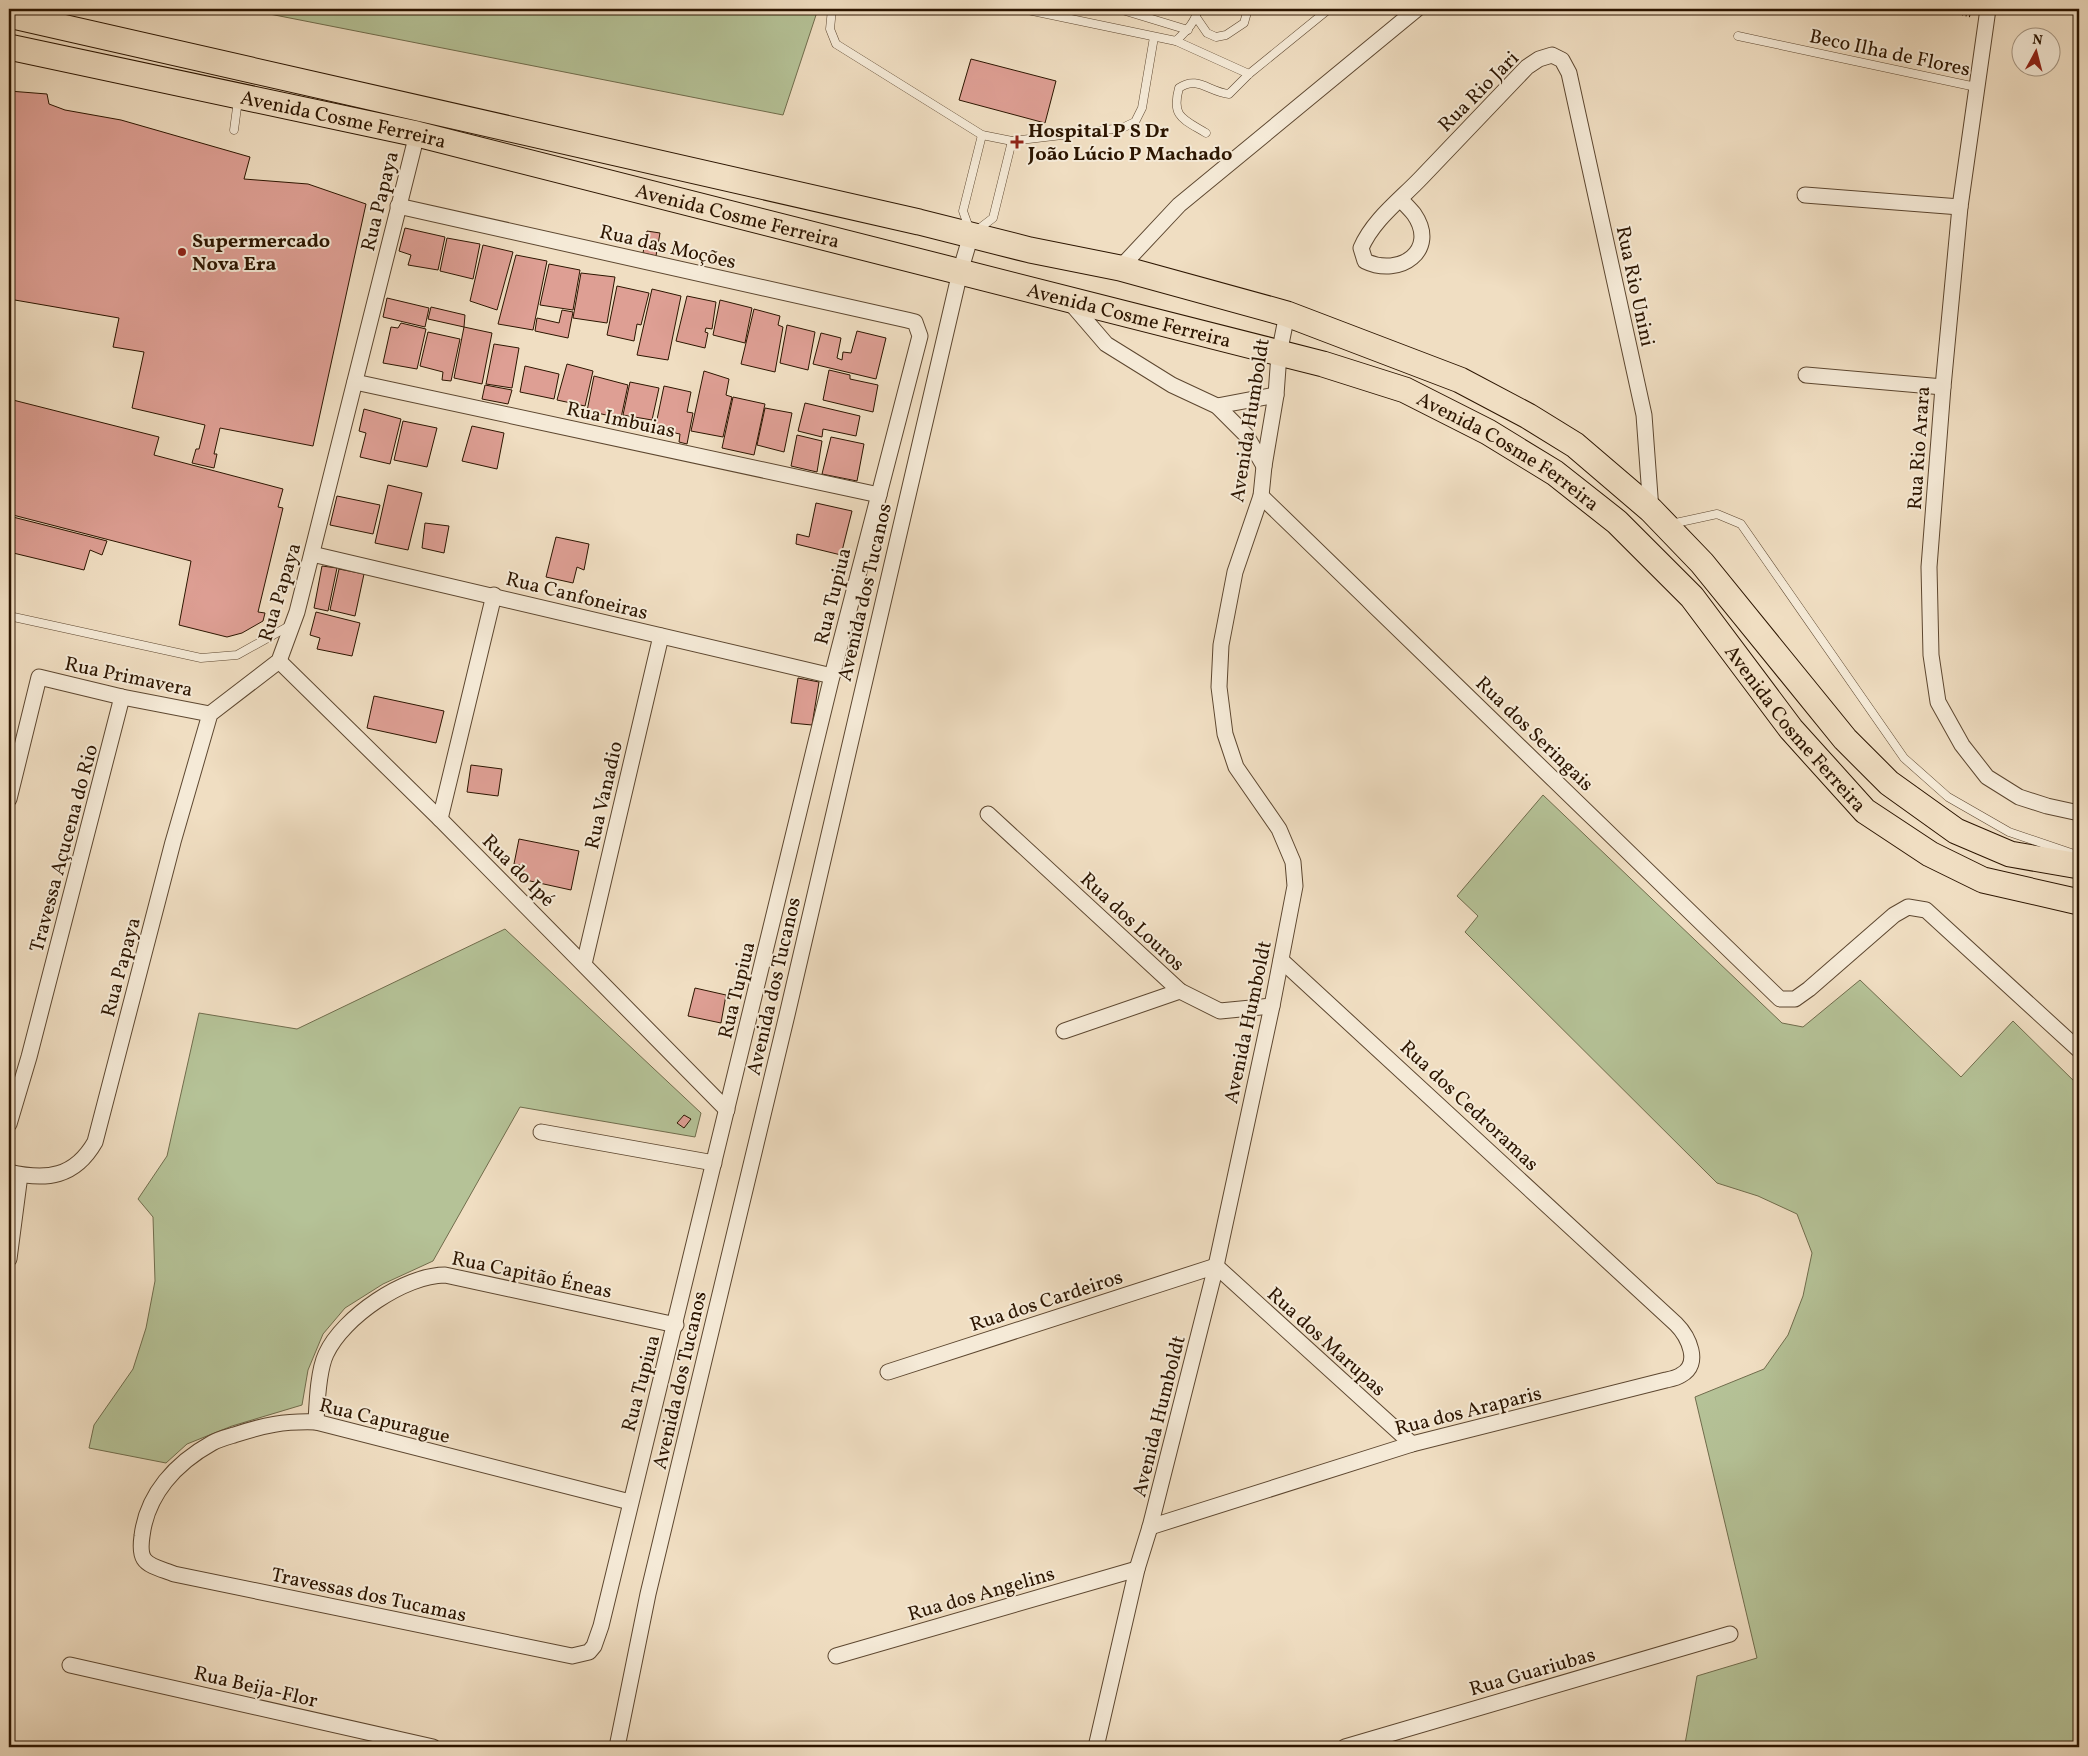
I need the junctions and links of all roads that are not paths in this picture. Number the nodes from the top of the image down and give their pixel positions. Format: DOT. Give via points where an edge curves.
graph roads {
  1 [pos="832,9"];
  2 [pos="1024,9"];
  3 [pos="1119,9"];
  4 [pos="1198,9"];
  5 [pos="1248,9"];
  6 [pos="1329,9"];
  7 [pos="1417,9"];
  8 [pos="1987,14"];
  9 [pos="9,15"];
  10 [pos="1196,17"];
  11 [pos="1188,30"];
  12 [pos="1154,36"];
  13 [pos="1738,36"];
  14 [pos="1176,41"];
  15 [pos="9,48"];
  16 [pos="1569,73"];
  17 [pos="1249,74"];
  18 [pos="1976,88"];
  19 [pos="239,95"];
  20 [pos="234,130"];
  21 [pos="417,134"];
  22 [pos="1206,134"];
  23 [pos="982,135"];
  24 [pos="1012,140"];
  25 [pos="1805,195"];
  26 [pos="1400,199"];
  27 [pos="398,206"];
  28 [pos="1960,207"];
  29 [pos="971,235"];
  30 [pos="1120,268"];
  31 [pos="960,272"];
  32 [pos="1069,301"];
  33 [pos="1287,314"];
  34 [pos="920,336"];
  35 [pos="1280,354"];
  36 [pos="1806,375"];
  37 [pos="355,382"];
  38 [pos="1942,387"];
  39 [pos="1276,395"];
  40 [pos="1217,406"];
  41 [pos="1264,466"];
  42 [pos="879,495"];
  43 [pos="1261,496"];
  44 [pos="1659,517"];
  45 [pos="312,554"];
  46 [pos="494,595"];
  47 [pos="9,616"];
  48 [pos="292,624"];
  49 [pos="661,636"];
  50 [pos="279,661"];
  51 [pos="832,676"];
  52 [pos="122,697"];
  53 [pos="210,714"];
  54 [pos="9,799"];
  55 [pos="2079,813"];
  56 [pos="988,814"];
  57 [pos="440,819"];
  58 [pos="2079,857"];
  59 [pos="2079,866"];
  60 [pos="2079,902"];
  61 [pos="1281,960"];
  62 [pos="584,964"];
  63 [pos="1180,991"];
  64 [pos="1272,1006"];
  65 [pos="1064,1032"];
  66 [pos="2079,1050"];
  67 [pos="728,1110"];
  68 [pos="9,1124"];
  69 [pos="541,1132"];
  70 [pos="714,1163"];
  71 [pos="14,1174"];
  72 [pos="9,1259"];
  73 [pos="1216,1266"];
  74 [pos="1630,1282"];
  75 [pos="676,1325"];
  76 [pos="888,1372"];
  77 [pos="316,1422"];
  78 [pos="1412,1444"];
  79 [pos="630,1502"];
  80 [pos="1150,1527"];
  81 [pos="144,1559"];
  82 [pos="1137,1569"];
  83 [pos="1730,1634"];
  84 [pos="589,1652"];
  85 [pos="836,1656"];
  86 [pos="70,1665"];
  87 [pos="433,1747"];
  88 [pos="617,1747"];
  89 [pos="1096,1747"];
  90 [pos="1346,1747"];
  1 -- 23 [label="lane" via="830,29 836,44"];
  2 -- 12 [label="lane"];
  3 -- 11 [label="lane"];
  4 -- 10 [label="lane"];
  5 -- 10 [label="lane" via="1244,23 1226,35 1216,37 1207,33"];
  6 -- 17 [label="lane"];
  7 -- 30 [label="street" via="1180,205"];
  8 -- 18 [label="street, Rua Rio Arara"];
  9 -- 29 [label="main road, Avenida Cosme Ferreira"];
  10 -- 11 [label="lane"];
  11 -- 14 [label="lane"];
  12 -- 14 [label="lane"];
  12 -- 24 [label="lane" via="1142,108 1134,122 1122,128"];
  13 -- 18 [label="lane, Beco Ilha de Flores"];
  14 -- 17 [label="lane"];
  15 -- 19 [label="main road, Avenida Cosme Ferreira"];
  16 -- 26 [label="street, Rua Rio Jari" via="1562,60 1552,55 1527,67"];
  16 -- 44 [label="street, Rua Rio Unini" via="1644,415"];
  17 -- 22 [label="lane" via="1229,94 1197,82 1187,82 1178,88 1175,103 1179,116"];
  18 -- 28 [label="street, Rua Rio Arara"];
  19 -- 20 [label="lane"];
  19 -- 21 [label="main road, Avenida Cosme Ferreira"];
  21 -- 27 [label="street, Rua Papaya"];
  21 -- 31 [label="main road, Avenida Cosme Ferreira"];
  23 -- 24 [label="lane"];
  23 -- 29 [label="lane" via="963,211"];
  24 -- 29 [label="lane" via="993,218"];
  25 -- 28 [label="street"];
  26 -- 26 [label="street" via="1368,234 1361,248 1365,261 1377,267 1395,267 1412,259 1421,246 1420,229 1414,214"];
  27 -- 34 [label="street, Rua das Moções" via="907,320 915,322"];
  27 -- 37 [label="street, Rua Papaya"];
  28 -- 38 [label="street, Rua Rio Arara"];
  29 -- 30 [label="main road, Avenida Cosme Ferreira"];
  29 -- 31 [label="street, Avenida dos Tucanos"];
  30 -- 33 [label="main road, Avenida Cosme Ferreira"];
  31 -- 32 [label="main road, Avenida Cosme Ferreira"];
  31 -- 88 [label="street, Avenida dos Tucanos" via="648,1594"];
  32 -- 35 [label="main road, Avenida Cosme Ferreira"];
  32 -- 40 [label="street" via="1106,344 1172,385"];
  33 -- 35 [label="street, Avenida Humboldt"];
  33 -- 44 [label="main road, Avenida Cosme Ferreira" via="1460,380 1528,416 1575,445"];
  34 -- 42 [label="street, Rua Tupiua"];
  35 -- 39 [label="street, Avenida Humboldt"];
  35 -- 60 [label="main road, Avenida Cosme Ferreira" via="1405,390 1488,432 1555,473 1617,522 1692,597 1791,729 1865,811 1930,854 1983,880"];
  36 -- 38 [label="street"];
  37 -- 42 [label="street, Rua Imbuias"];
  37 -- 45 [label="street, Rua Papaya"];
  38 -- 55 [label="street, Rua Rio Arara" via="1929,567 1930,654 1938,702 1962,745 1987,777 2019,797"];
  39 -- 40 [label="street"];
  39 -- 41 [label="street, Avenida Humboldt"];
  40 -- 41 [label="street" via="1246,435"];
  41 -- 43 [label="street, Avenida Humboldt"];
  42 -- 51 [label="street, Rua Tupiua"];
  43 -- 61 [label="street, Avenida Humboldt" via="1235,572 1222,645 1219,687 1225,734 1236,767 1278,829 1294,862 1295,886"];
  43 -- 66 [label="street, Rua dos Seringais" via="1780,999 1794,999 1809,990 1894,915 1908,907 1926,910"];
  44 -- 58 [label="lane" via="1717,514 1741,524 1904,758 1948,797 2009,832"];
  44 -- 59 [label="main road, Avenida Cosme Ferreira" via="1702,563 1845,739 1889,783 1965,835 2010,854"];
  45 -- 46 [label="street, Rua Canfoneiras"];
  45 -- 48 [label="street, Rua Papaya"];
  46 -- 49 [label="street, Rua Canfoneiras"];
  46 -- 57 [label="street"];
  47 -- 48 [label="lane" via="201,658 237,655"];
  48 -- 50 [label="street, Rua Papaya"];
  49 -- 51 [label="street, Rua Canfoneiras"];
  49 -- 62 [label="street, Rua Vanadio"];
  50 -- 53 [label="street, Rua Papaya"];
  50 -- 57 [label="street, Rua do Ipé"];
  51 -- 67 [label="street, Rua Tupiua"];
  52 -- 53 [label="street, Rua Primavera"];
  52 -- 54 [label="street, Rua Primavera" via="39,677"];
  52 -- 68 [label="street, Travessa Açucena do Rio"];
  53 -- 71 [label="street, Rua Papaya" via="173,842 95,1142 86,1157 74,1167 55,1175"];
  56 -- 63 [label="street, Rua dos Louros"];
  57 -- 62 [label="street, Rua do Ipé"];
  61 -- 64 [label="street, Avenida Humboldt"];
  61 -- 74 [label="street, Rua dos Cedroramas"];
  62 -- 67 [label="street, Rua do Ipé"];
  63 -- 64 [label="street, Rua dos Louros" via="1220,1011"];
  63 -- 65 [label="street"];
  64 -- 73 [label="street, Avenida Humboldt"];
  67 -- 70 [label="street, Rua Tupiua"];
  69 -- 70 [label="street"];
  70 -- 75 [label="street, Rua Tupiua"];
  71 -- 72 [label="street"];
  73 -- 76 [label="street, Rua dos Cardeiros"];
  73 -- 78 [label="street, Rua dos Marupas"];
  73 -- 80 [label="street, Avenida Humboldt"];
  74 -- 78 [label="street, Rua dos Araparis" via="1686,1335 1692,1348 1692,1359 1682,1375"];
  75 -- 77 [label="street, Rua Capitão Éneas" via="445,1275 425,1277 367,1308 330,1346 325,1356"];
  75 -- 79 [label="street, Rua Tupiua"];
  77 -- 79 [label="street, Rua Capurague"];
  77 -- 81 [label="street, Rua Capurague" via="264,1425 213,1442 180,1466 160,1487 150,1507 141,1548"];
  78 -- 80 [label="street, Rua dos Araparis"];
  79 -- 84 [label="street, Rua Tupiua" via="601,1626"];
  80 -- 82 [label="street, Avenida Humboldt"];
  81 -- 84 [label="street, Travessas dos Tucamas" via="148,1564 174,1574 364,1614 572,1656"];
  82 -- 85 [label="street, Rua dos Angelins"];
  82 -- 89 [label="street, Avenida Humboldt"];
  83 -- 90 [label="street, Rua Guariubas"];
  86 -- 87 [label="street, Rua Beija-Flor"];
}
